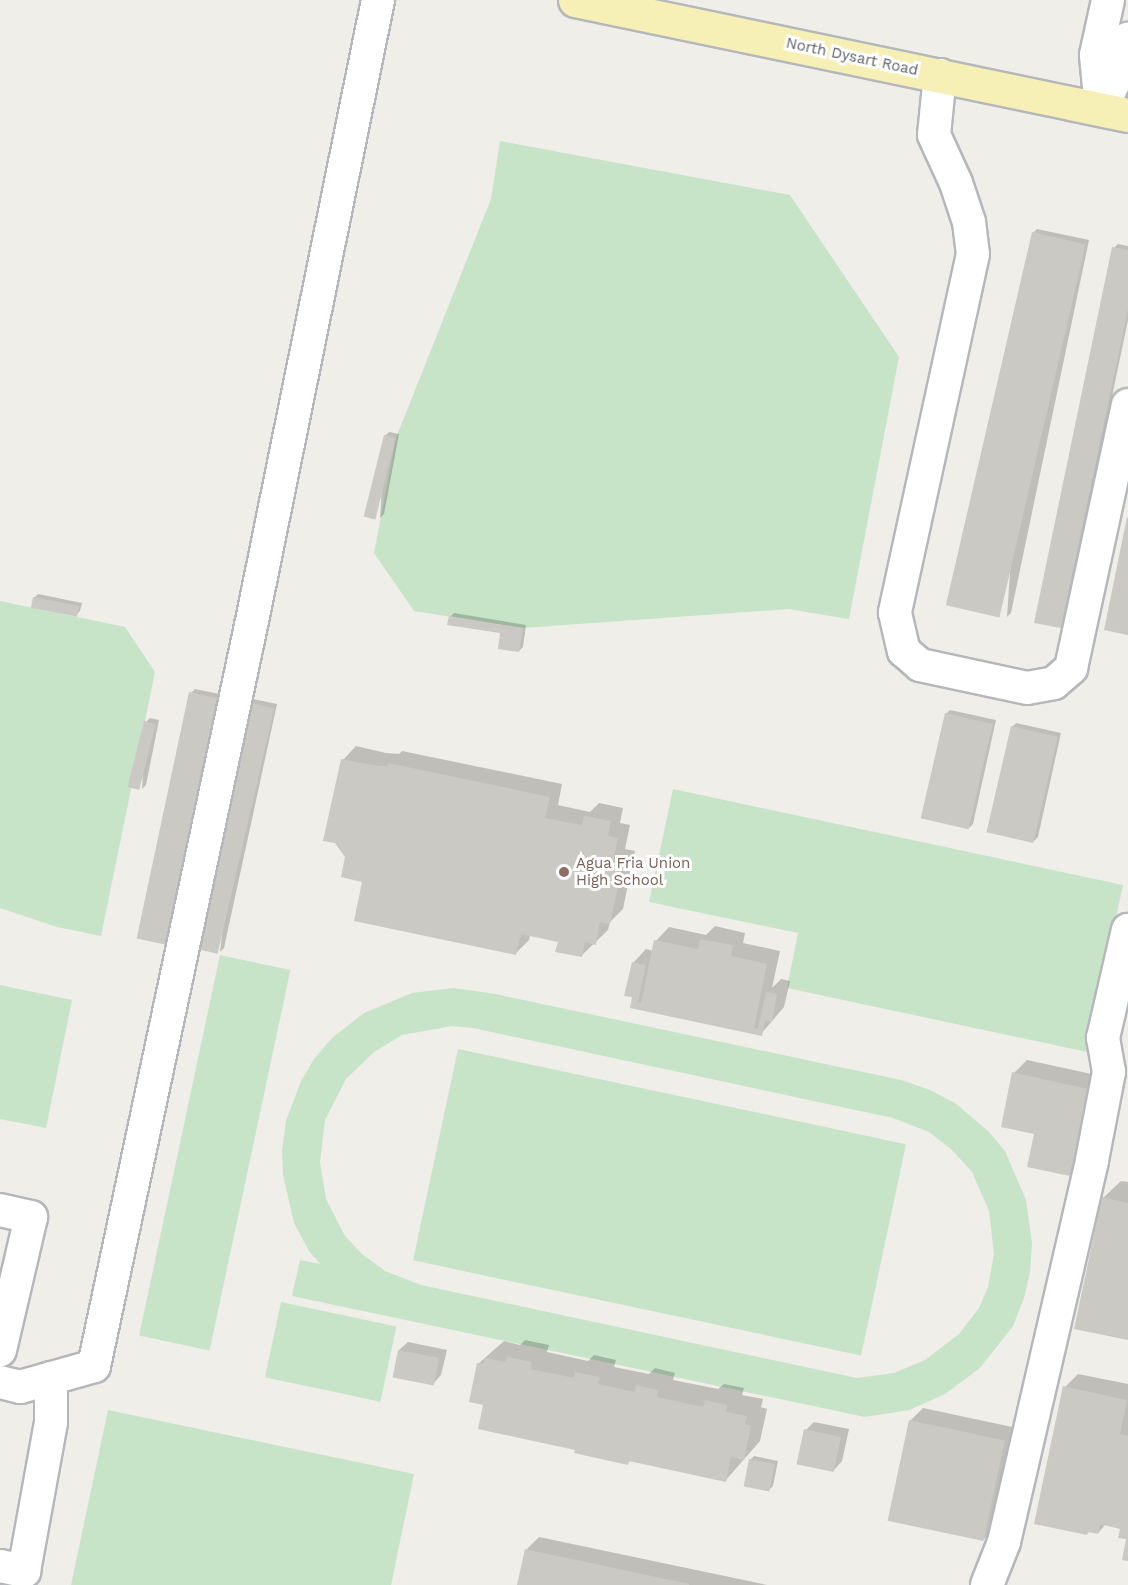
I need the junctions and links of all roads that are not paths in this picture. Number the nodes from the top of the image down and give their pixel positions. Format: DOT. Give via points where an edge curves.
graph roads {
  1 [pos="378,0"];
  2 [pos="575,0"];
  3 [pos="1108,0"];
  4 [pos="1128,39"];
  5 [pos="940,75"];
  6 [pos="1115,112"];
  7 [pos="1128,405"];
  8 [pos="1128,930"];
  9 [pos="0,1210"];
  10 [pos="0,1350"];
  11 [pos="51,1378"];
  12 [pos="0,1382"];
  13 [pos="0,1566"];
  14 [pos="987,1585"];
  1 -- 11 [label="lane" via="253,616 94,1366"];
  2 -- 5 [label="main road, North Dysart Road"];
  3 -- 6 [label="lane" via="1096,55"];
  4 -- 6 [label="lane"];
  5 -- 6 [label="main road, North Dysart Road"];
  5 -- 7 [label="lane" via="934,135 969,222 973,254 895,613 903,651 920,665 1027,687 1054,683 1071,668"];
  8 -- 14 [label="lane" via="1103,1038 1109,1072 1092,1160 1004,1542"];
  9 -- 10 [label="lane" via="31,1217"];
  11 -- 12 [label="lane" via="20,1387"];
  11 -- 13 [label="lane" via="51,1422 24,1571"];
}
